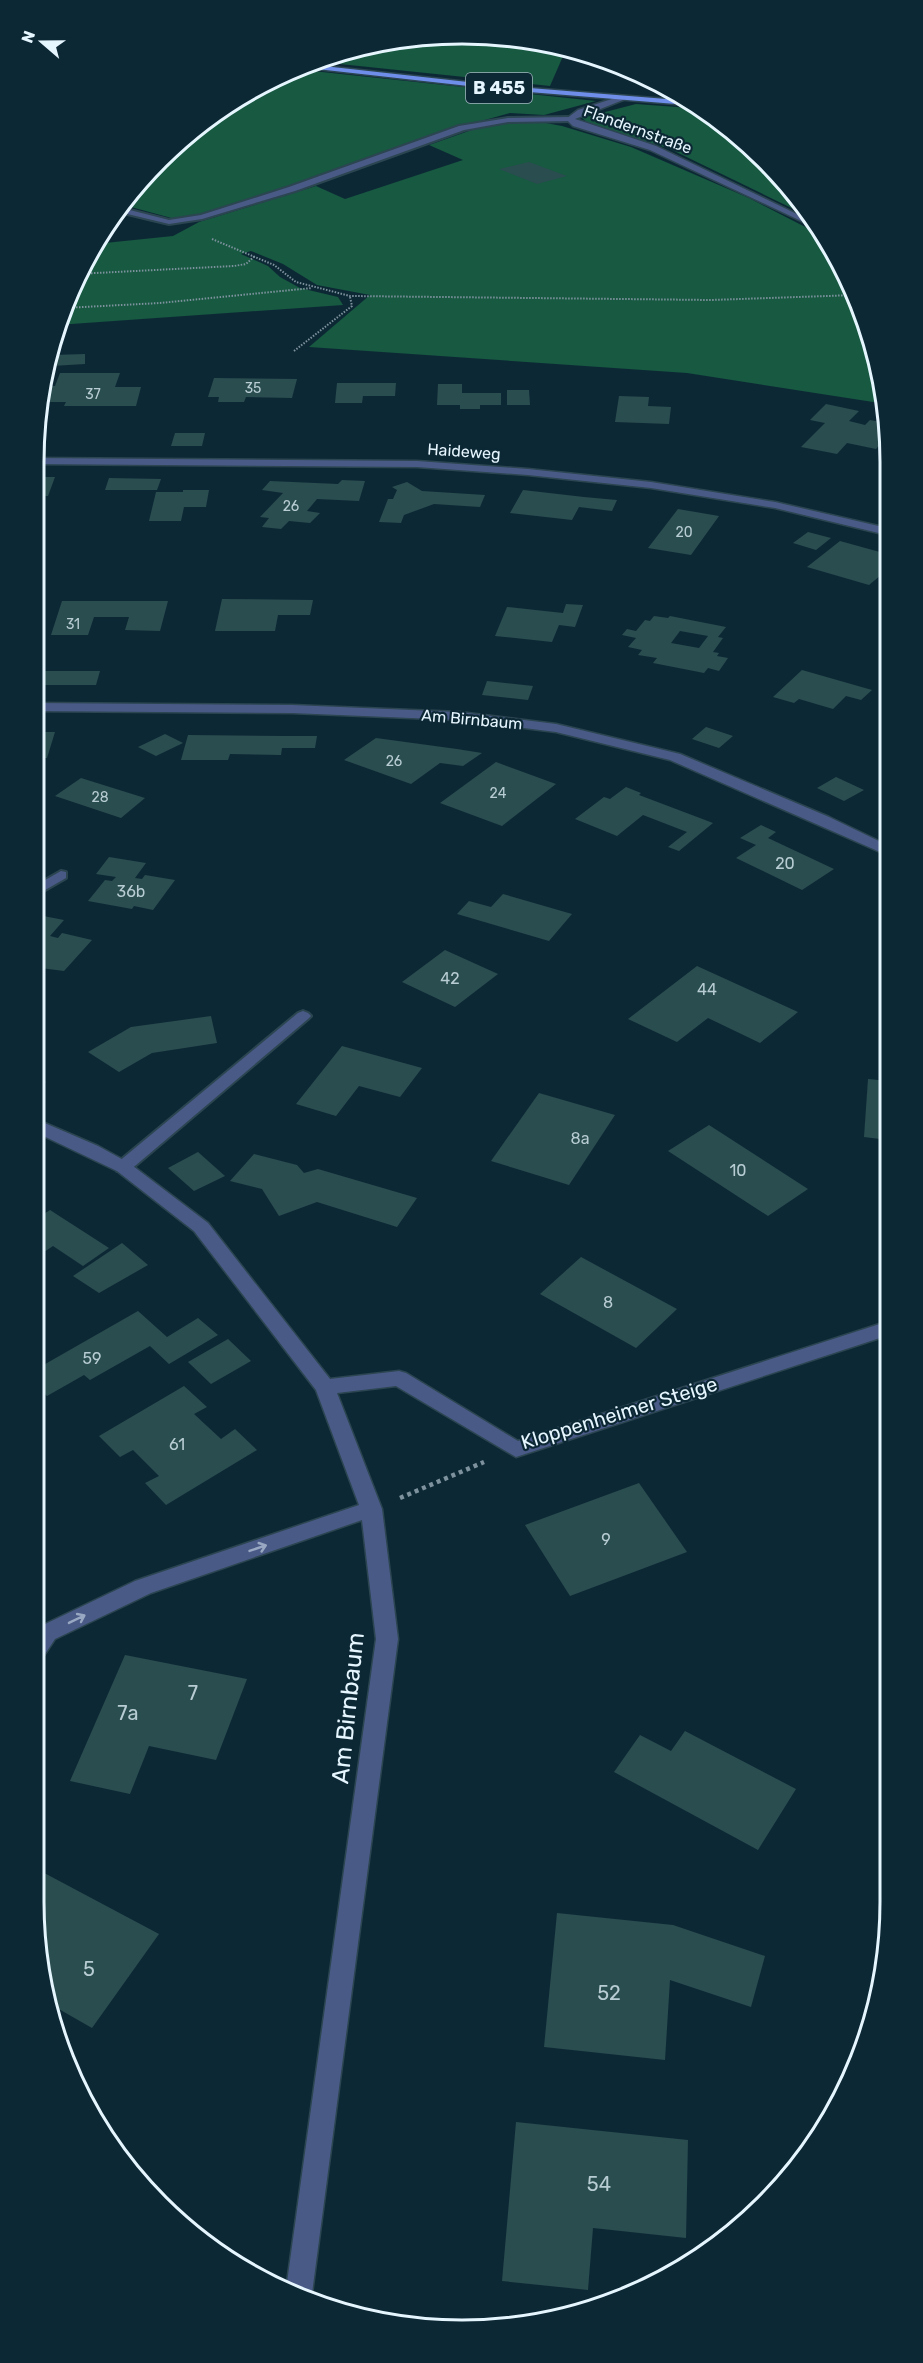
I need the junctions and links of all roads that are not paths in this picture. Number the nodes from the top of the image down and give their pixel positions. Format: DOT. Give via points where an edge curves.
graph roads {
  1 [pos="322,68"];
  2 [pos="624,98"];
  3 [pos="675,102"];
  4 [pos="570,119"];
  5 [pos="127,211"];
  6 [pos="802,220"];
  7 [pos="44,461"];
  8 [pos="880,530"];
  9 [pos="44,707"];
  10 [pos="880,848"];
  11 [pos="61,875"];
  12 [pos="44,886"];
  13 [pos="303,1016"];
  14 [pos="44,1129"];
  15 [pos="123,1167"];
  16 [pos="880,1331"];
  17 [pos="325,1387"];
  18 [pos="371,1509"];
  19 [pos="44,1638"];
  20 [pos="300,2287"];
  1 -- 2 [label="main road, B 455"];
  2 -- 3 [label="main road, B 455"];
  2 -- 4 [label="street, Flandernstraße"];
  4 -- 5 [label="lane" via="508,120 462,128 202,217 169,222"];
  4 -- 6 [label="street, Flandernstraße" via="653,148"];
  7 -- 8 [label="street, Haideweg" via="417,464 528,472 651,485 775,505"];
  9 -- 10 [label="street, Am Birnbaum" via="291,709 459,716 556,728 675,757"];
  11 -- 12 [label="lane"];
  13 -- 15 [label="lane"];
  14 -- 15 [label="street, Am Birnbaum"];
  15 -- 17 [label="street, Am Birnbaum" via="201,1227"];
  16 -- 17 [label="street, Kloppenheimer Steige" via="516,1449 399,1378"];
  17 -- 18 [label="street, Am Birnbaum"];
  19 -- 18 [label="street, one-way" via="143,1587"];
  18 -- 20 [label="street, Am Birnbaum" via="387,1639"];
}
